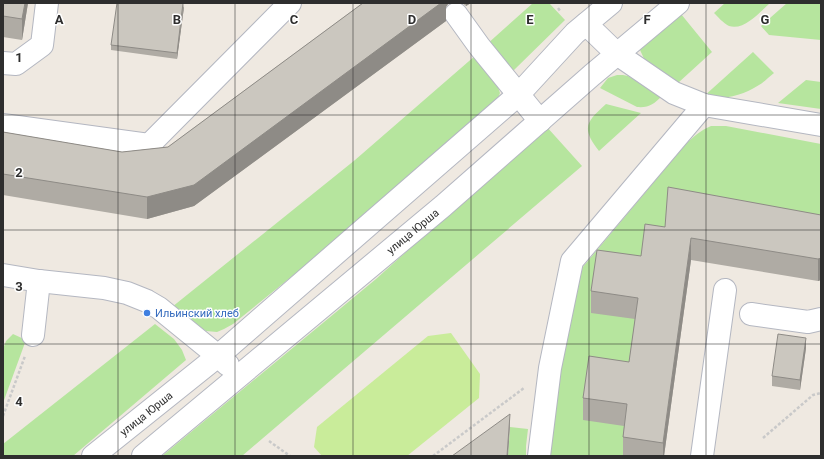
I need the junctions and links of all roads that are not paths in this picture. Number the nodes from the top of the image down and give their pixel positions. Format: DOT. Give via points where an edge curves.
graph roads {
  1 [pos="47,3"];
  2 [pos="290,3"];
  3 [pos="611,3"];
  4 [pos="678,3"];
  5 [pos="456,14"];
  6 [pos="586,24"];
  7 [pos="617,54"];
  8 [pos="3,63"];
  9 [pos="518,94"];
  10 [pos="704,105"];
  11 [pos="540,121"];
  12 [pos="821,124"];
  13 [pos="3,125"];
  14 [pos="3,275"];
  15 [pos="40,281"];
  16 [pos="725,290"];
  17 [pos="751,314"];
  18 [pos="821,319"];
  19 [pos="33,335"];
  20 [pos="218,356"];
  21 [pos="239,375"];
  22 [pos="93,456"];
  23 [pos="144,456"];
  24 [pos="539,456"];
  25 [pos="702,456"];
  1 -- 8 [label="street" via="42,45 16,64"];
  2 -- 13 [label="street" via="149,145"];
  3 -- 6 [label="street, улица Юрша"];
  4 -- 7 [label="street, улица Юрша"];
  5 -- 9 [label="street"];
  6 -- 7 [label="street"];
  6 -- 9 [label="street, улица Юрша"];
  7 -- 10 [label="street" via="674,93"];
  7 -- 11 [label="street, улица Юрша"];
  9 -- 11 [label="street"];
  9 -- 20 [label="street, улица Юрша"];
  10 -- 12 [label="street"];
  10 -- 24 [label="street" via="572,261 550,368"];
  11 -- 21 [label="street, улица Юрша" via="443,206"];
  14 -- 15 [label="street"];
  15 -- 19 [label="street"];
  15 -- 20 [label="street" via="104,288 147,301"];
  16 -- 25 [label="street"];
  17 -- 18 [label="street" via="808,322"];
  20 -- 21 [label="street"];
  20 -- 22 [label="street, улица Юрша"];
  21 -- 23 [label="street, улица Юрша"];
}
